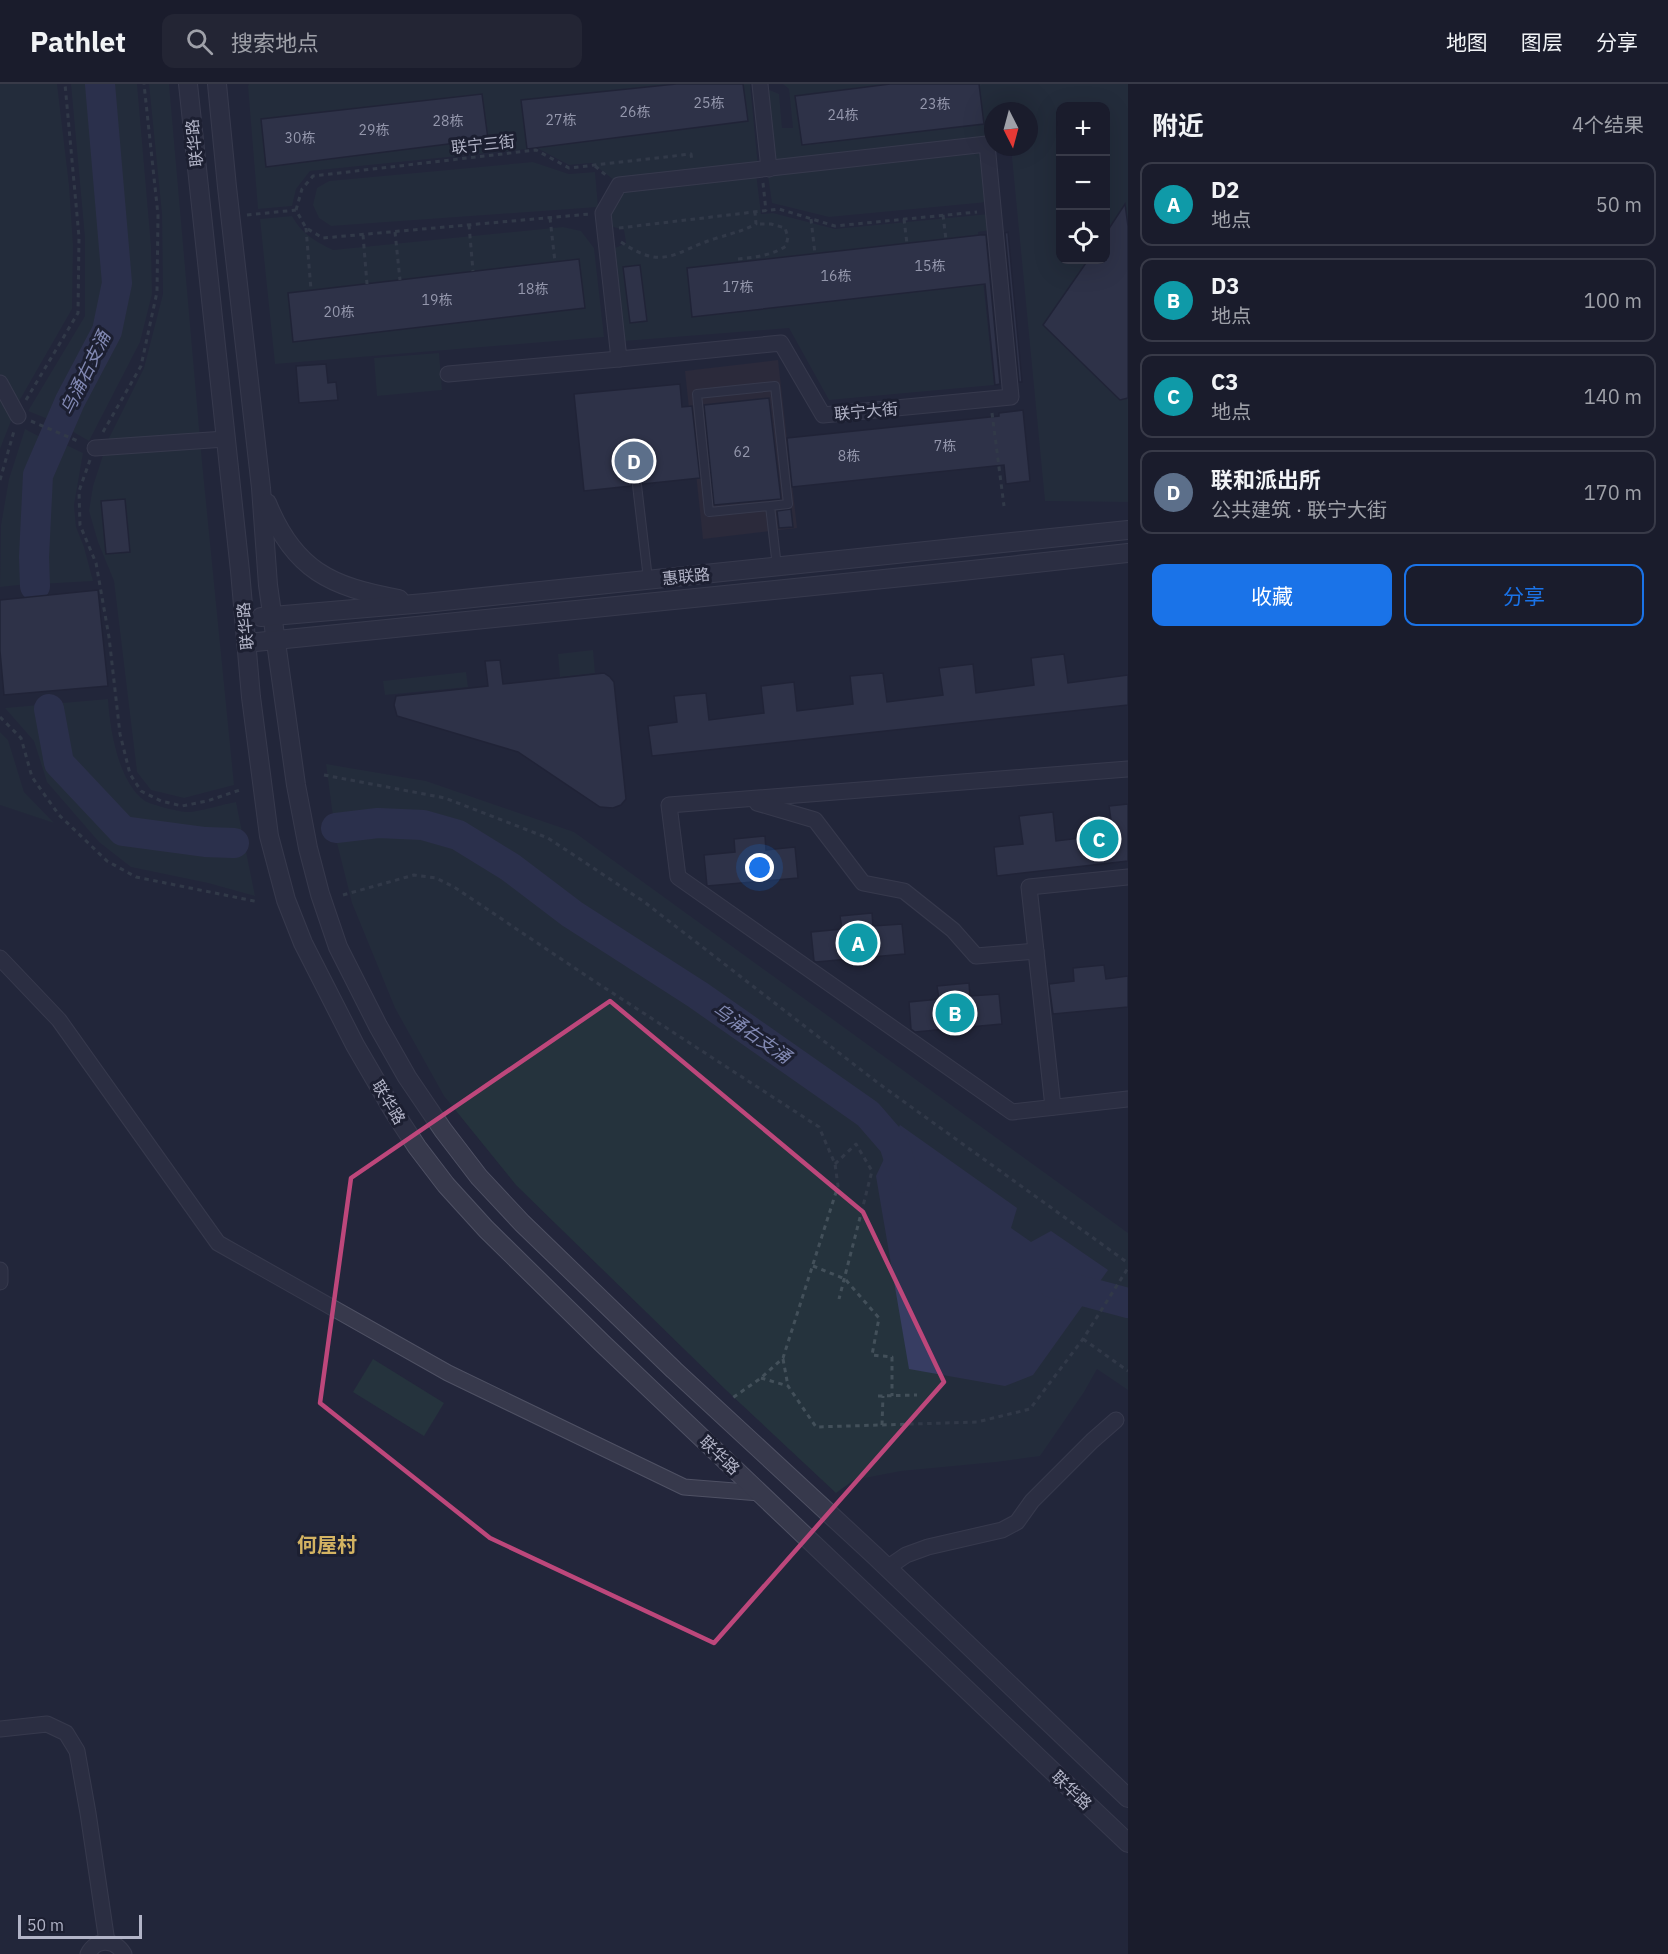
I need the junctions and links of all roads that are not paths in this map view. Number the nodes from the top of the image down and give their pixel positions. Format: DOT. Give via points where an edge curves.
graph roads {
  1 [pos="188,84"];
  2 [pos="218,84"];
  3 [pos="760,84"];
  4 [pos="765,170"];
  5 [pos="619,358"];
  6 [pos="448,374"];
  7 [pos="0,383"];
  8 [pos="24,419"];
  9 [pos="225,439"];
  10 [pos="89,446"];
  11 [pos="637,485"];
  12 [pos="261,488"];
  13 [pos="770,506"];
  14 [pos="1128,530"];
  15 [pos="1128,553"];
  16 [pos="777,567"];
  17 [pos="648,580"];
  18 [pos="425,603"];
  19 [pos="272,616"];
  20 [pos="244,619"];
  21 [pos="275,641"];
  22 [pos="246,644"];
  23 [pos="1128,769"];
  24 [pos="749,800"];
  25 [pos="1128,877"];
  26 [pos="1036,951"];
  27 [pos="0,958"];
  28 [pos="1128,1099"];
  29 [pos="1053,1107"];
  30 [pos="0,1270"];
  31 [pos="0,1282"];
  32 [pos="1116,1420"];
  33 [pos="760,1493"];
  34 [pos="887,1568"];
  35 [pos="0,1729"];
  36 [pos="1128,1798"];
  37 [pos="1128,1843"];
  38 [pos="107,1942"];
  39 [pos="88,1954"];
  40 [pos="124,1954"];
  1 -- 9 [label="street, 联华路"];
  2 -- 12 [label="street, 联华路"];
  3 -- 4 [label="street"];
  4 -- 5 [label="street, 联宁大街" via="619,185 603,213"];
  4 -- 5 [label="street, 联宁大街" via="987,144 1011,397 823,415 781,343"];
  5 -- 6 [label="street"];
  7 -- 8 [label="street"];
  9 -- 10 [label="street"];
  9 -- 20 [label="street, 联华路"];
  11 -- 17 [label="lane"];
  12 -- 18 [label="street" via="282,536 299,558 315,570 364,592"];
  12 -- 19 [label="street, 联华路"];
  13 -- 13 [label="lane" via="709,512 697,394 774,386 788,504"];
  13 -- 16 [label="lane"];
  14 -- 16 [label="street, 惠联路"];
  15 -- 21 [label="street, 惠联路"];
  16 -- 17 [label="street, 惠联路"];
  17 -- 18 [label="street, 惠联路"];
  18 -- 19 [label="street, 惠联路"];
  19 -- 20 [label="street, 惠联路"];
  19 -- 21 [label="street, 联华路"];
  20 -- 22 [label="street, 联华路"];
  21 -- 22 [label="street, 惠联路"];
  21 -- 34 [label="street, 联华路" via="296,785 320,894 338,947 407,1077 479,1177 530,1230 665,1362"];
  22 -- 33 [label="street, 联华路" via="261,791 286,900 303,943 394,1112 446,1185 486,1229"];
  23 -- 24 [label="street"];
  24 -- 26 [label="street" via="815,820 863,883 904,891 953,930 976,956"];
  24 -- 29 [label="street" via="669,805 678,877 1012,1112"];
  25 -- 26 [label="street" via="1029,887"];
  26 -- 29 [label="street"];
  27 -- 33 [label="street" via="59,1020 218,1243 448,1372 684,1487"];
  28 -- 29 [label="street"];
  30 -- 31 [label="street"];
  32 -- 34 [label="street" via="1032,1501 1017,1521 1002,1530 928,1547"];
  33 -- 37 [label="street, 联华路"];
  34 -- 36 [label="street, 联华路"];
  35 -- 38 [label="street" via="47,1724 66,1733 77,1751"];
  38 -- 39 [label="street" via="94,1945"];
  38 -- 40 [label="street"];
}
